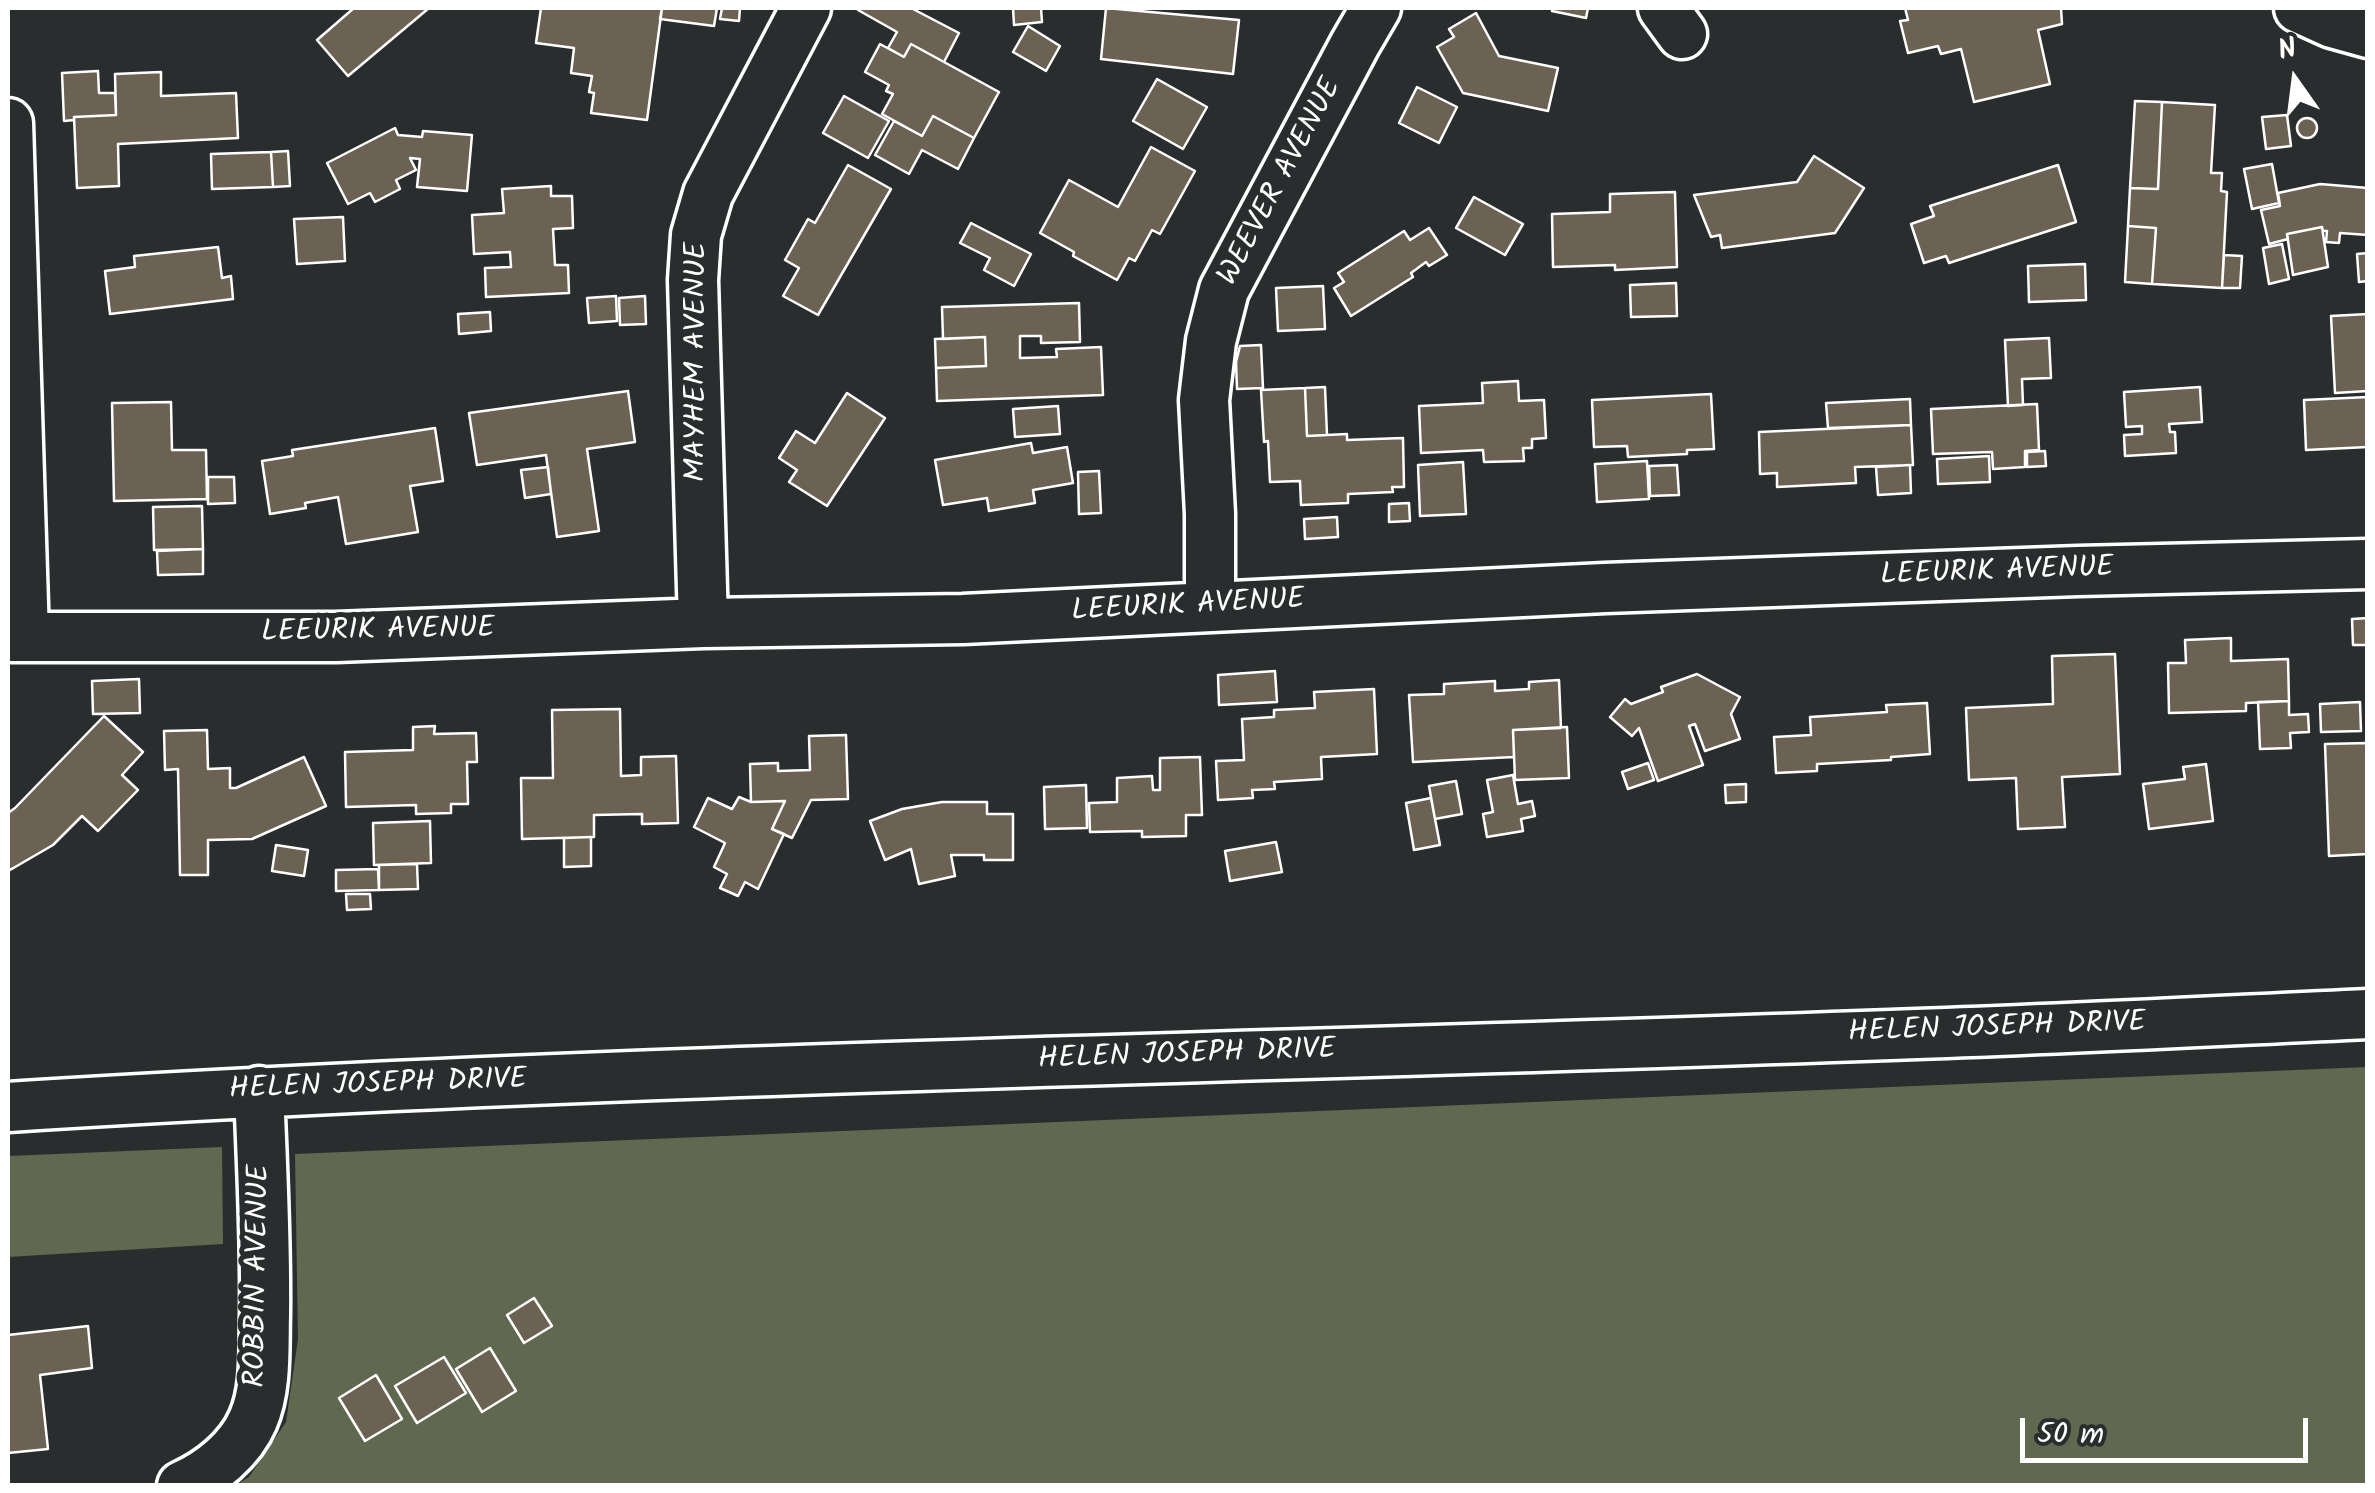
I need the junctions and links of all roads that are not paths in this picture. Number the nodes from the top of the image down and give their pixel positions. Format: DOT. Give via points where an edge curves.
graph roads {
  1 [pos="806,8"];
  2 [pos="1376,8"];
  3 [pos="2299,8"];
  4 [pos="2368,33"];
  5 [pos="8,123"];
  6 [pos="2368,564"];
  7 [pos="1210,606"];
  8 [pos="703,622"];
  9 [pos="16,636"];
  10 [pos="2368,1014"];
  11 [pos="259,1092"];
  12 [pos="8,1107"];
  13 [pos="182,1486"];
  1 -- 8 [label="street, MAYHEM AVENUE" via="708,194 696,235"];
  2 -- 7 [label="street, WEEVER AVENUE" via="1224,290 1204,400"];
  3 -- 4 [label="street"];
  5 -- 9 [label="street"];
  6 -- 7 [label="street, LEEURIK AVENUE"];
  7 -- 8 [label="street, LEEURIK AVENUE"];
  8 -- 9 [label="street, LEEURIK AVENUE" via="336,637"];
  10 -- 11 [label="street, HELEN JOSEPH DRIVE"];
  11 -- 12 [label="street, HELEN JOSEPH DRIVE"];
  11 -- 13 [label="street, ROBBIN AVENUE" via="266,1245 261,1387 244,1436"];
}
